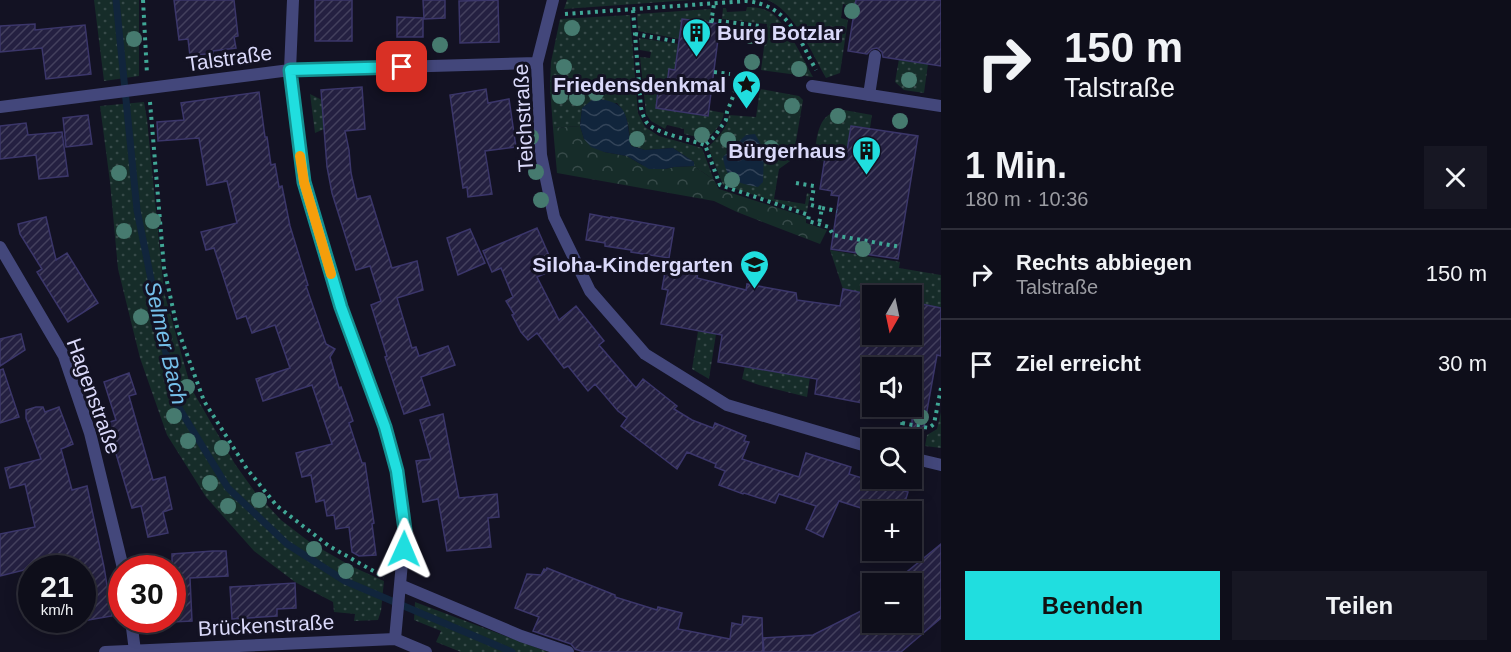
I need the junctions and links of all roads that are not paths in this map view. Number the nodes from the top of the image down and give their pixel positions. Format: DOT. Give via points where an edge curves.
graph roads {
  1 [pos="293,0"];
  2 [pos="553,0"];
  3 [pos="875,56"];
  4 [pos="537,63"];
  5 [pos="290,70"];
  6 [pos="812,86"];
  7 [pos="869,95"];
  8 [pos="941,106"];
  9 [pos="0,107"];
  10 [pos="0,248"];
  11 [pos="862,445"];
  12 [pos="922,460"];
  13 [pos="941,465"];
  14 [pos="120,555"];
  15 [pos="399,591"];
  16 [pos="133,633"];
  17 [pos="395,639"];
  18 [pos="135,651"];
  19 [pos="105,652"];
  20 [pos="426,652"];
  21 [pos="568,652"];
  1 -- 5 [label="street"];
  2 -- 4 [label="street, Teichstraße"];
  3 -- 7 [label="street"];
  4 -- 5 [label="street, Talstraße"];
  4 -- 11 [label="street, Teichstraße" via="541,154 554,217 590,291 645,354 727,405"];
  5 -- 9 [label="street, Talstraße"];
  5 -- 15 [label="street" via="304,182 341,307 397,471 405,530"];
  6 -- 7 [label="street"];
  7 -- 8 [label="street"];
  10 -- 14 [label="street, Hagenstraße" via="64,356 90,433"];
  12 -- 13 [label="street"];
  15 -- 17 [label="street"];
  15 -- 21 [label="street"];
  16 -- 18 [label="street"];
  17 -- 18 [label="street, Brückenstraße"];
  17 -- 20 [label="street, Brückenstraße"];
  18 -- 19 [label="street, Brückenstraße"];
}
